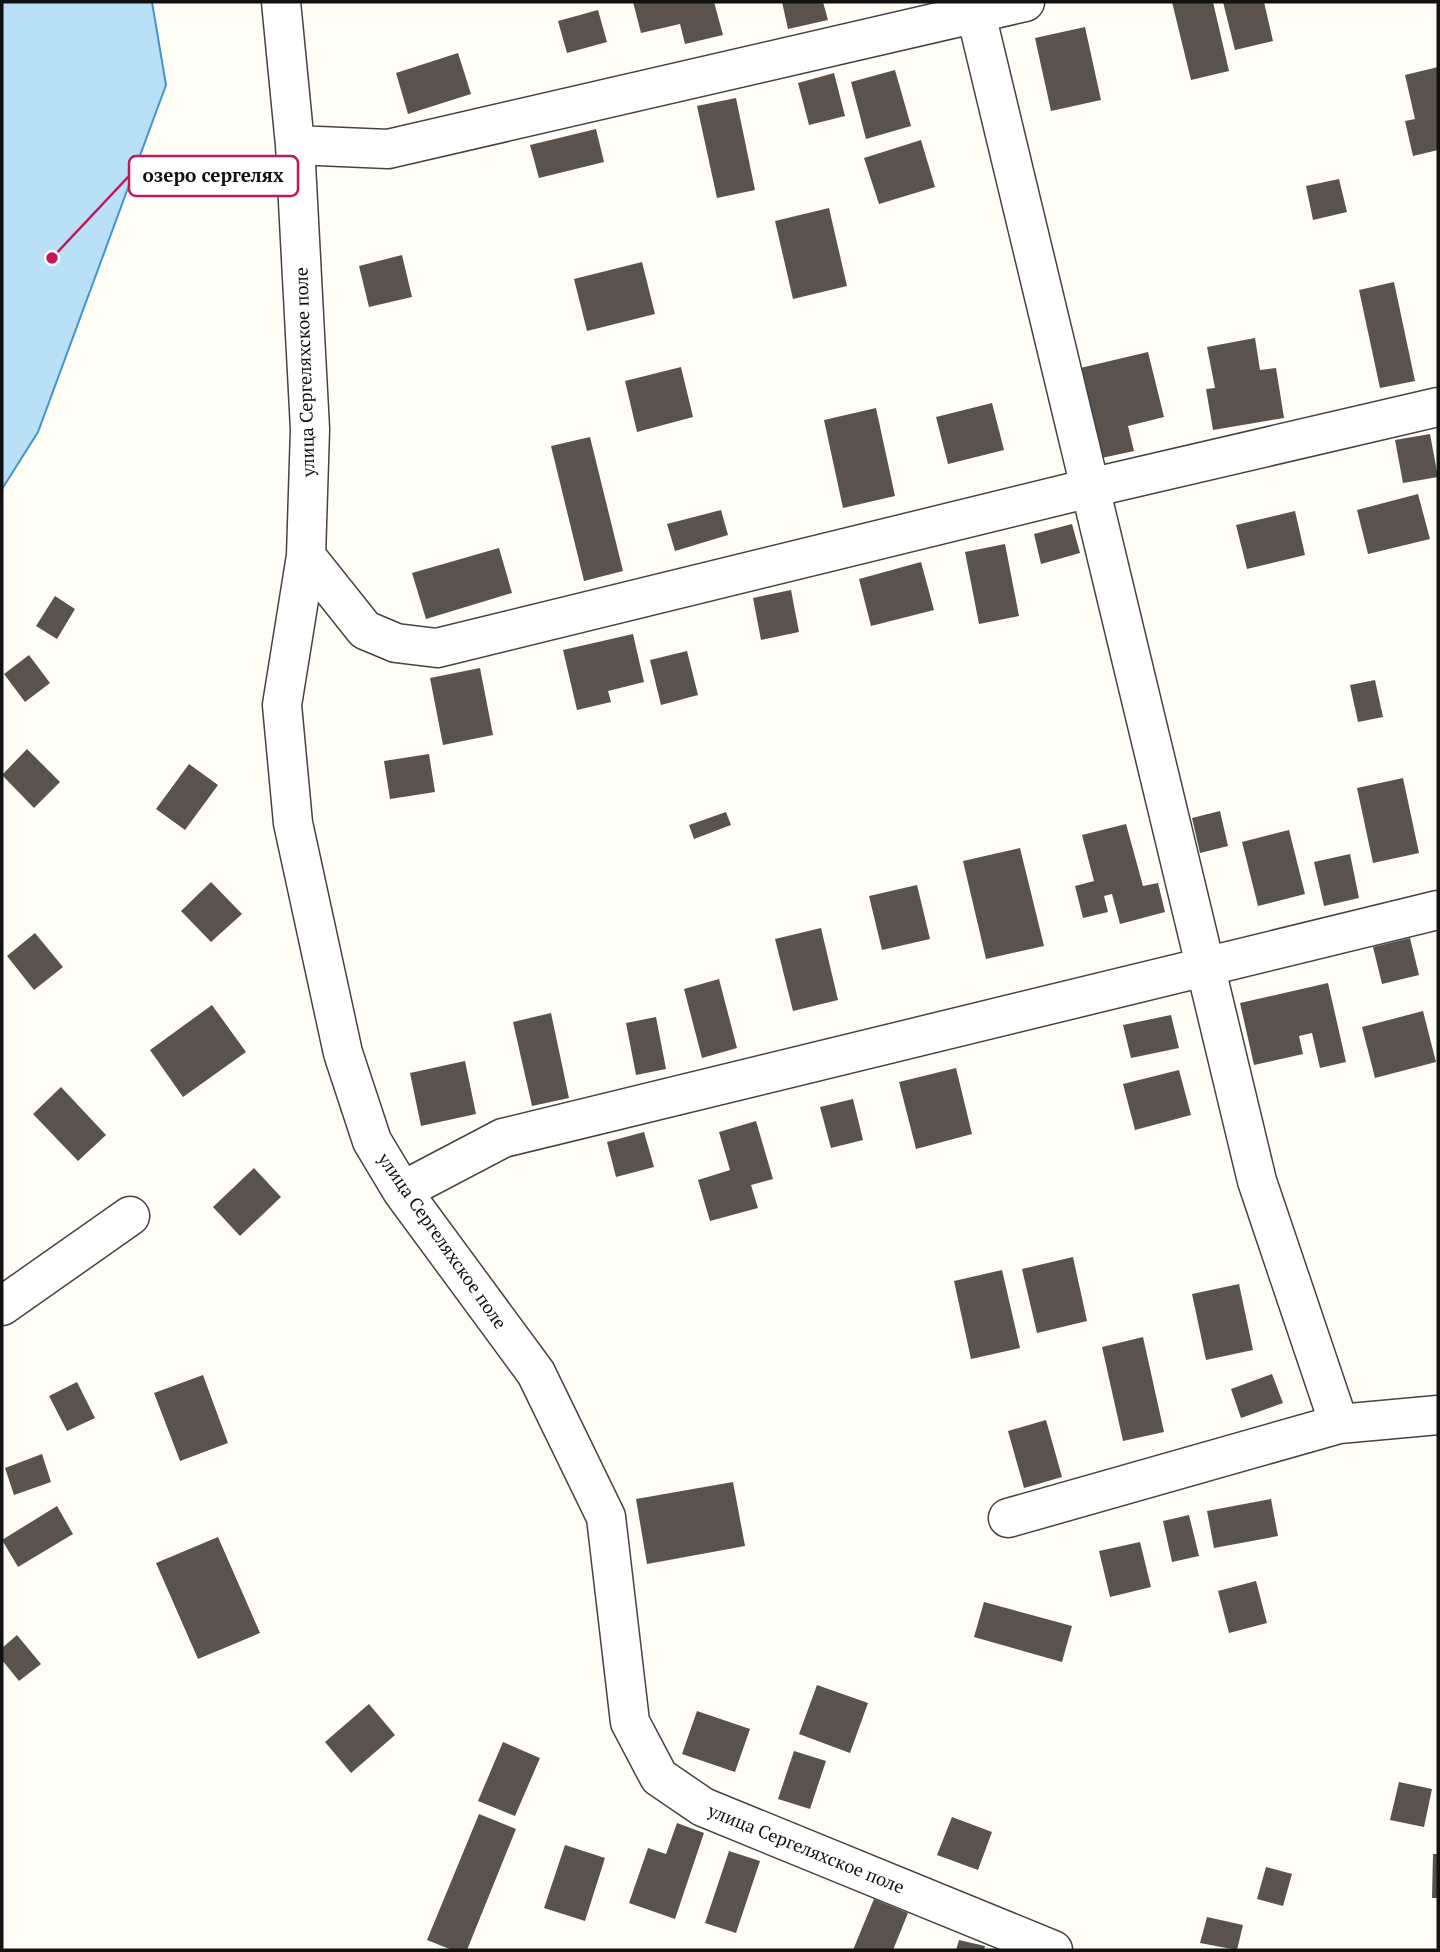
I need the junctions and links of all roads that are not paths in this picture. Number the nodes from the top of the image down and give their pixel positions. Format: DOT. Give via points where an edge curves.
graph roads {
  1 [pos="281,2"];
  2 [pos="1025,2"];
  3 [pos="976,14"];
  4 [pos="295,145"];
  5 [pos="1438,407"];
  6 [pos="1090,488"];
  7 [pos="306,556"];
  8 [pos="1438,910"];
  9 [pos="1205,966"];
  10 [pos="402,1191"];
  11 [pos="130,1216"];
  12 [pos="2,1306"];
  13 [pos="1438,1415"];
  14 [pos="1339,1424"];
  15 [pos="1008,1518"];
  16 [pos="1053,1950"];
  1 -- 4 [label="street, улица Сергеляхское поле"];
  2 -- 3 [label="street"];
  3 -- 4 [label="street" via="388,149"];
  3 -- 6 [label="street"];
  4 -- 7 [label="street, улица Сергеляхское поле" via="310,429"];
  5 -- 6 [label="street"];
  6 -- 7 [label="street" via="437,648 396,643 365,630"];
  6 -- 9 [label="street"];
  7 -- 10 [label="street, улица Сергеляхское поле" via="282,705 293,822 343,1053 372,1141"];
  8 -- 9 [label="street"];
  9 -- 10 [label="street" via="503,1138"];
  9 -- 14 [label="street" via="1257,1181"];
  10 -- 16 [label="street, улица Сергеляхское поле" via="536,1373 606,1517 631,1722 659,1777 703,1807"];
  11 -- 12 [label="street"];
  13 -- 14 [label="street"];
  14 -- 15 [label="street"];
}
